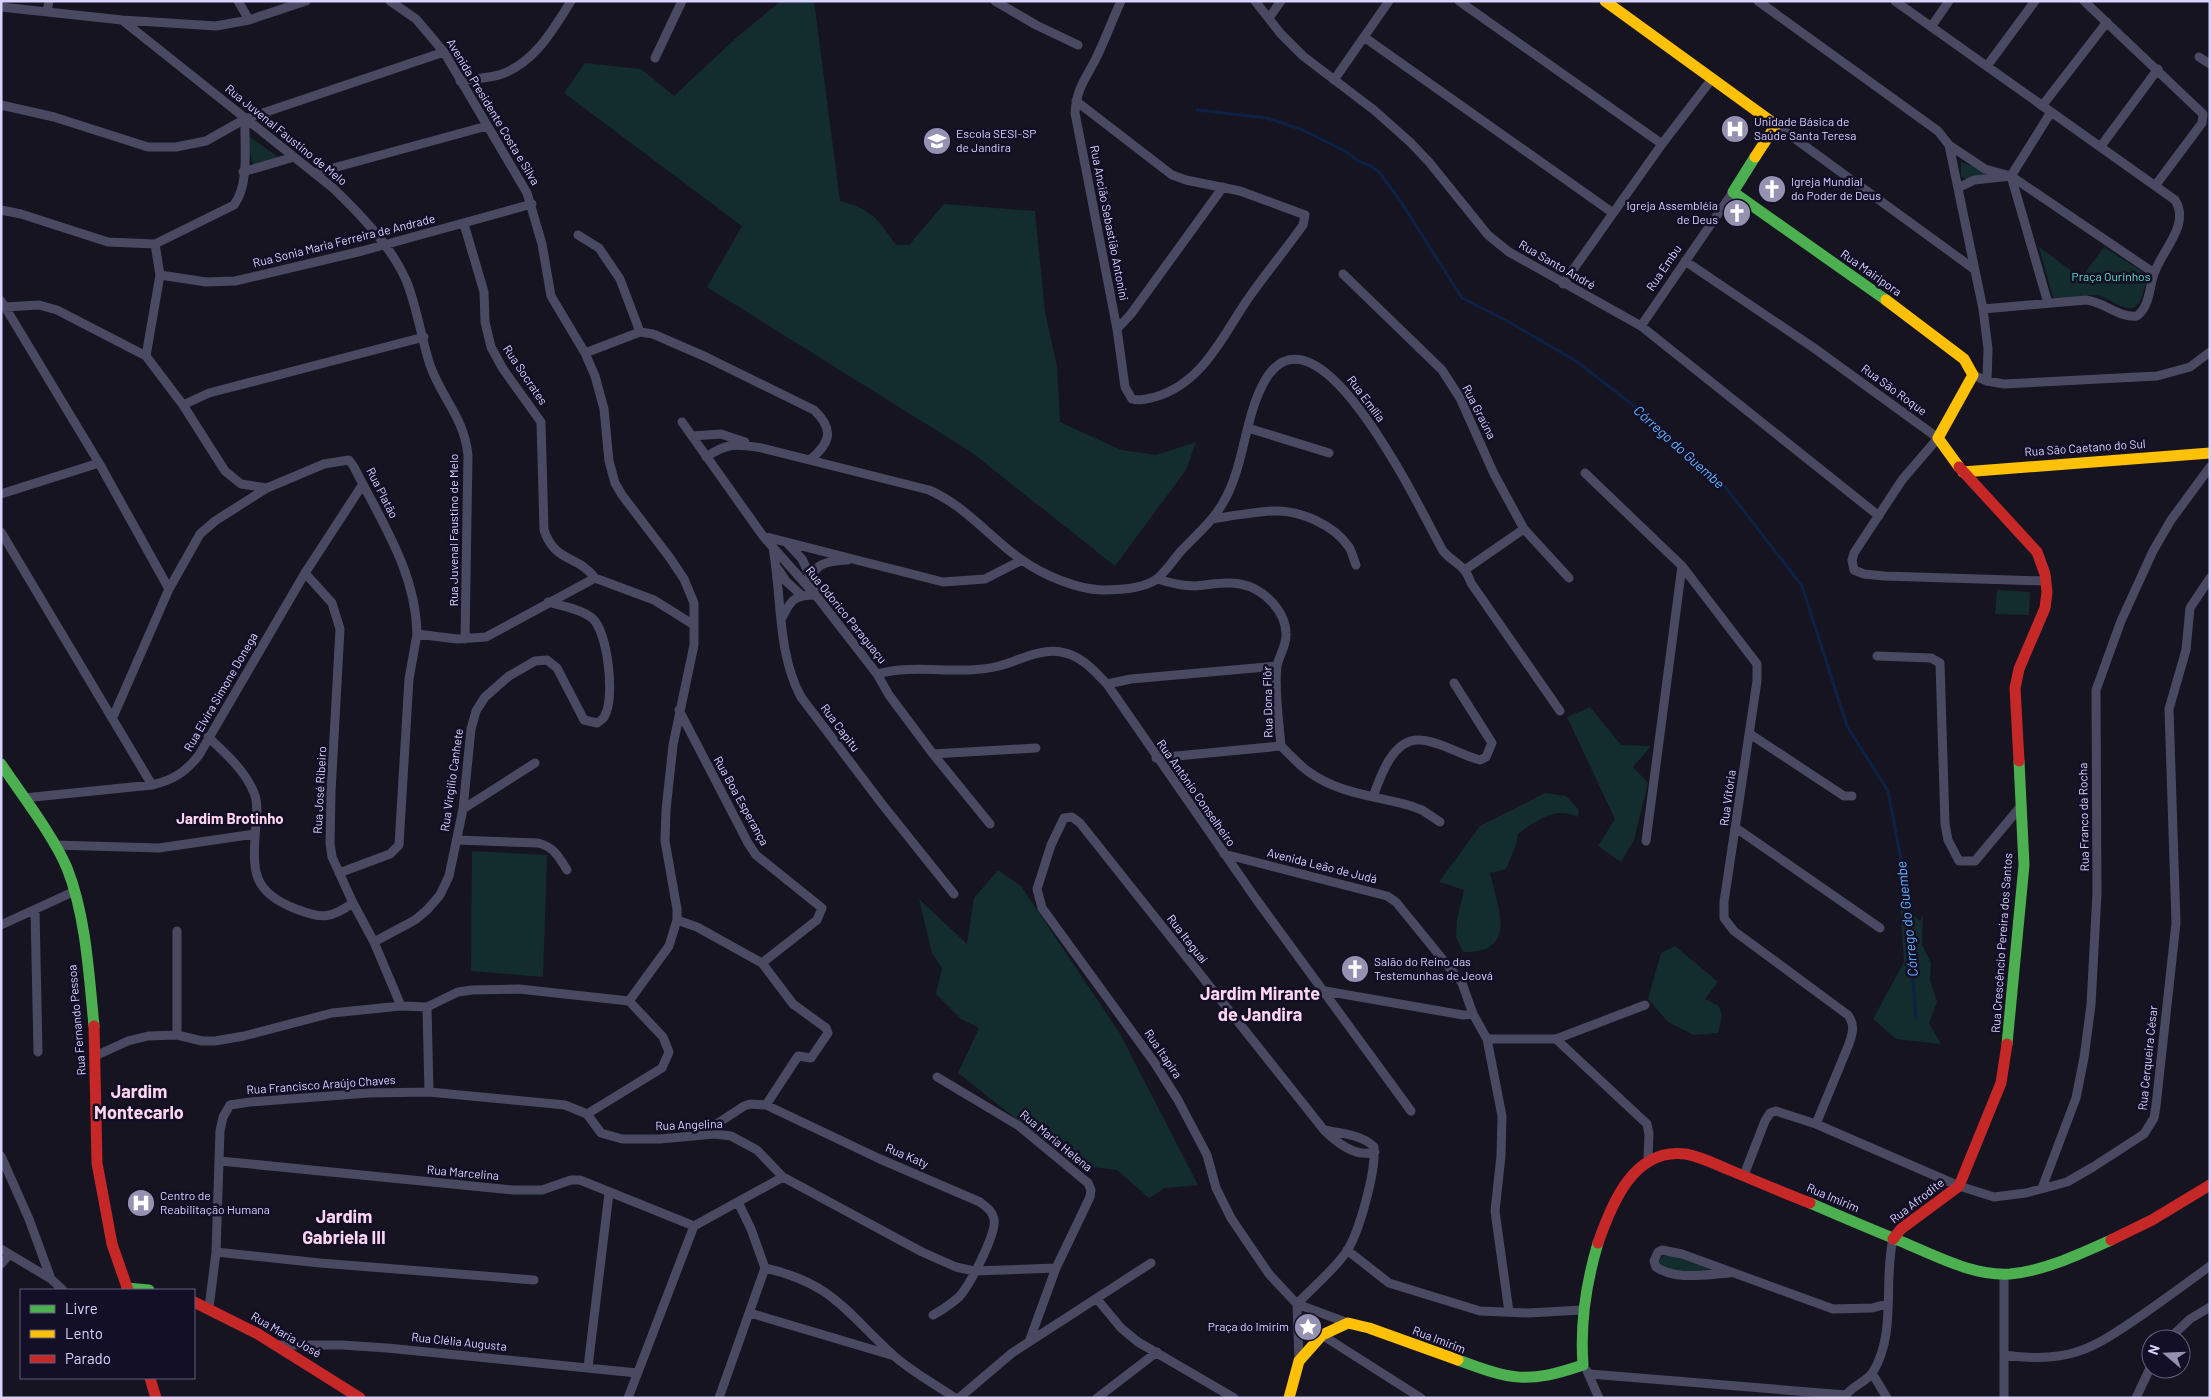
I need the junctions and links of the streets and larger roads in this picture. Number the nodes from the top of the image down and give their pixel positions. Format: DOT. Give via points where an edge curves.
graph roads {
  1 [pos="49,1"];
  2 [pos="238,1"];
  3 [pos="306,1"];
  4 [pos="390,1"];
  5 [pos="571,1"];
  6 [pos="682,1"];
  7 [pos="995,1"];
  8 [pos="1121,1"];
  9 [pos="1255,1"];
  10 [pos="1281,1"];
  11 [pos="1390,1"];
  12 [pos="1459,1"];
  13 [pos="1605,1"];
  14 [pos="1758,1"];
  15 [pos="1895,1"];
  16 [pos="1950,1"];
  17 [pos="2036,1"];
  18 [pos="2084,1"];
  19 [pos="1,7"];
  20 [pos="47,12"];
  21 [pos="1269,18"];
  22 [pos="122,20"];
  23 [pos="249,20"];
  24 [pos="2107,22"];
  25 [pos="1931,27"];
  26 [pos="1364,37"];
  27 [pos="1078,45"];
  28 [pos="444,52"];
  29 [pos="2199,57"];
  30 [pos="655,58"];
  31 [pos="2210,64"];
  32 [pos="1987,66"];
  33 [pos="2158,69"];
  34 [pos="460,80"];
  35 [pos="1334,80"];
  36 [pos="1711,80"];
  37 [pos="1076,101"];
  38 [pos="1,105"];
  39 [pos="2042,106"];
  40 [pos="2051,112"];
  41 [pos="245,119"];
  42 [pos="487,126"];
  43 [pos="1776,126"];
  44 [pos="1662,144"];
  45 [pos="1949,145"];
  46 [pos="2101,146"];
  47 [pos="294,156"];
  48 [pos="243,172"];
  49 [pos="315,173"];
  50 [pos="2011,176"];
  51 [pos="2155,186"];
  52 [pos="1223,187"];
  53 [pos="1958,188"];
  54 [pos="1732,192"];
  55 [pos="532,204"];
  56 [pos="1,210"];
  57 [pos="1613,212"];
  58 [pos="464,224"];
  59 [pos="578,235"];
  60 [pos="154,244"];
  61 [pos="384,245"];
  62 [pos="1685,261"];
  63 [pos="1974,269"];
  64 [pos="2154,273"];
  65 [pos="1343,274"];
  66 [pos="160,275"];
  67 [pos="1563,284"];
  68 [pos="2048,303"];
  69 [pos="3,304"];
  70 [pos="1983,309"];
  71 [pos="1641,326"];
  72 [pos="1117,329"];
  73 [pos="640,332"];
  74 [pos="424,337"];
  75 [pos="2210,352"];
  76 [pos="585,353"];
  77 [pos="146,356"];
  78 [pos="1973,375"];
  79 [pos="1987,381"];
  80 [pos="182,405"];
  81 [pos="682,422"];
  82 [pos="1248,428"];
  83 [pos="693,436"];
  84 [pos="1938,438"];
  85 [pos="762,448"];
  86 [pos="1329,453"];
  87 [pos="2210,453"];
  88 [pos="706,457"];
  89 [pos="811,459"];
  90 [pos="99,463"];
  91 [pos="2210,467"];
  92 [pos="1962,472"];
  93 [pos="1585,473"];
  94 [pos="363,484"];
  95 [pos="267,488"];
  96 [pos="1,494"];
  97 [pos="1879,516"];
  98 [pos="1212,519"];
  99 [pos="1524,529"];
  100 [pos="1,532"];
  101 [pos="763,536"];
  102 [pos="785,541"];
  103 [pos="773,548"];
  104 [pos="1022,560"];
  105 [pos="873,563"];
  106 [pos="1356,565"];
  107 [pos="1682,566"];
  108 [pos="777,567"];
  109 [pos="1466,569"];
  110 [pos="305,573"];
  111 [pos="595,578"];
  112 [pos="1569,578"];
  113 [pos="2210,578"];
  114 [pos="1158,579"];
  115 [pos="812,581"];
  116 [pos="2045,581"];
  117 [pos="169,589"];
  118 [pos="801,595"];
  119 [pos="815,595"];
  120 [pos="548,602"];
  121 [pos="782,619"];
  122 [pos="694,624"];
  123 [pos="417,634"];
  124 [pos="465,639"];
  125 [pos="1877,656"];
  126 [pos="1277,666"];
  127 [pos="877,674"];
  128 [pos="1454,683"];
  129 [pos="1107,684"];
  130 [pos="679,710"];
  131 [pos="1560,711"];
  132 [pos="113,717"];
  133 [pos="1750,734"];
  134 [pos="208,737"];
  135 [pos="1281,746"];
  136 [pos="1036,748"];
  137 [pos="933,754"];
  138 [pos="1156,758"];
  139 [pos="535,763"];
  140 [pos="1,764"];
  141 [pos="152,784"];
  142 [pos="1852,796"];
  143 [pos="1373,797"];
  144 [pos="24,798"];
  145 [pos="2021,806"];
  146 [pos="463,809"];
  147 [pos="1064,818"];
  148 [pos="1440,822"];
  149 [pos="990,824"];
  150 [pos="1736,828"];
  151 [pos="256,834"];
  152 [pos="457,840"];
  153 [pos="1646,841"];
  154 [pos="54,845"];
  155 [pos="1224,854"];
  156 [pos="566,870"];
  157 [pos="339,873"];
  158 [pos="75,891"];
  159 [pos="954,894"];
  160 [pos="353,903"];
  161 [pos="35,910"];
  162 [pos="676,920"];
  163 [pos="1,925"];
  164 [pos="1880,928"];
  165 [pos="176,931"];
  166 [pos="374,942"];
  167 [pos="762,963"];
  168 [pos="1325,992"];
  169 [pos="629,1001"];
  170 [pos="1645,1005"];
  171 [pos="401,1006"];
  172 [pos="427,1007"];
  173 [pos="1473,1014"];
  174 [pos="177,1036"];
  175 [pos="1487,1040"];
  176 [pos="1556,1040"];
  177 [pos="38,1052"];
  178 [pos="95,1056"];
  179 [pos="937,1077"];
  180 [pos="430,1092"];
  181 [pos="766,1106"];
  182 [pos="1411,1111"];
  183 [pos="587,1114"];
  184 [pos="1816,1124"];
  185 [pos="1324,1130"];
  186 [pos="698,1136"];
  187 [pos="1375,1152"];
  188 [pos="1,1156"];
  189 [pos="1648,1160"];
  190 [pos="220,1162"];
  191 [pos="1744,1175"];
  192 [pos="783,1176"];
  193 [pos="2210,1185"];
  194 [pos="1959,1186"];
  195 [pos="2042,1188"];
  196 [pos="609,1193"];
  197 [pos="738,1202"];
  198 [pos="694,1226"];
  199 [pos="1893,1239"];
  200 [pos="1347,1250"];
  201 [pos="5,1252"];
  202 [pos="216,1252"];
  203 [pos="1151,1263"];
  204 [pos="1,1264"];
  205 [pos="2210,1266"];
  206 [pos="765,1268"];
  207 [pos="1056,1268"];
  208 [pos="974,1271"];
  209 [pos="1730,1273"];
  210 [pos="2004,1274"];
  211 [pos="51,1279"];
  212 [pos="534,1280"];
  213 [pos="62,1289"];
  214 [pos="126,1289"];
  215 [pos="1097,1299"];
  216 [pos="195,1302"];
  217 [pos="1297,1304"];
  218 [pos="1887,1304"];
  219 [pos="2210,1307"];
  220 [pos="209,1308"];
  221 [pos="1582,1310"];
  222 [pos="1509,1312"];
  223 [pos="750,1313"];
  224 [pos="933,1315"];
  225 [pos="1348,1323"];
  226 [pos="2180,1329"];
  227 [pos="1322,1335"];
  228 [pos="1029,1342"];
  229 [pos="278,1345"];
  230 [pos="1157,1352"];
  231 [pos="2004,1355"];
  232 [pos="893,1356"];
  233 [pos="1299,1360"];
  234 [pos="588,1367"];
  235 [pos="1586,1370"];
  236 [pos="638,1373"];
  237 [pos="1872,1373"];
  238 [pos="150,1379"];
  239 [pos="2145,1379"];
  240 [pos="355,1396"];
  241 [pos="1845,1396"];
  242 [pos="723,1397"];
  243 [pos="156,1398"];
  244 [pos="628,1398"];
  245 [pos="955,1398"];
  246 [pos="959,1398"];
  247 [pos="1097,1398"];
  248 [pos="1234,1398"];
  249 [pos="1289,1398"];
  250 [pos="1421,1398"];
  251 [pos="1600,1398"];
  252 [pos="1887,1398"];
  253 [pos="2004,1398"];
  254 [pos="2136,1398"];
  1 -- 20 [label="street"];
  2 -- 23 [label="street"];
  3 -- 23 [label="street"];
  4 -- 28 [label="street, Avenida Presidente Costa e Silva" via="416,19"];
  5 -- 34 [label="street" via="546,42 517,67 498,75"];
  6 -- 30 [label="street"];
  7 -- 27 [label="street"];
  8 -- 37 [label="street, Rua Ancião Sebastião Antonini" via="1090,72 1081,83"];
  9 -- 21 [label="street, Rua Santo André"];
  10 -- 21 [label="street"];
  11 -- 26 [label="street"];
  12 -- 44 [label="street"];
  13 -- 36 [label="street"];
  14 -- 45 [label="street" via="1938,131"];
  15 -- 25 [label="street"];
  16 -- 25 [label="street"];
  17 -- 32 [label="street"];
  18 -- 24 [label="street"];
  19 -- 20 [label="street"];
  20 -- 22 [label="street"];
  21 -- 35 [label="street, Rua Santo André" via="1292,45"];
  22 -- 23 [label="street" via="216,26"];
  22 -- 41 [label="street, Rua Juvenal Faustino de Melo"];
  24 -- 33 [label="street"];
  24 -- 39 [label="street"];
  25 -- 32 [label="street"];
  26 -- 35 [label="street"];
  26 -- 57 [label="street"];
  28 -- 34 [label="street, Avenida Presidente Costa e Silva"];
  28 -- 41 [label="street"];
  29 -- 31 [label="street"];
  32 -- 39 [label="street"];
  33 -- 46 [label="street"];
  33 -- 51 [label="street" via="2203,114 2196,132"];
  34 -- 42 [label="street, Avenida Presidente Costa e Silva"];
  35 -- 67 [label="street, Rua Santo André" via="1410,142 1488,235 1509,252"];
  36 -- 43 [label="street"];
  36 -- 44 [label="street"];
  37 -- 52 [label="street" via="1167,172 1186,180"];
  37 -- 72 [label="street, Rua Ancião Sebastião Antonini" via="1077,129"];
  38 -- 41 [label="street" via="54,116 148,147 176,147 206,141"];
  39 -- 40 [label="street"];
  40 -- 46 [label="street"];
  40 -- 50 [label="street"];
  41 -- 47 [label="street, Rua Juvenal Faustino de Melo"];
  41 -- 48 [label="street"];
  42 -- 49 [label="street"];
  42 -- 55 [label="street, Avenida Presidente Costa e Silva"];
  43 -- 54 [label="street, Rua Embu"];
  43 -- 63 [label="street"];
  44 -- 57 [label="street"];
  45 -- 50 [label="street" via="1985,169"];
  45 -- 53 [label="street"];
  46 -- 51 [label="street"];
  47 -- 48 [label="street"];
  47 -- 49 [label="street, Rua Juvenal Faustino de Melo"];
  48 -- 60 [label="street" via="240,197 234,205"];
  49 -- 61 [label="street, Rua Juvenal Faustino de Melo" via="348,202"];
  50 -- 53 [label="street" via="1974,180"];
  50 -- 64 [label="street"];
  50 -- 68 [label="street"];
  51 -- 64 [label="street" via="2175,200 2180,208 2180,220"];
  52 -- 72 [label="street"];
  52 -- 72 [label="street, Rua Ancião Sebastião Antonini" via="1305,216 1303,225 1199,371 1177,388 1136,400 1129,396 1125,387"];
  53 -- 63 [label="street"];
  54 -- 62 [label="street, Rua Embu"];
  54 -- 78 [label="street, Rua Mairipora" via="1927,329 1964,359"];
  55 -- 58 [label="street, Rua Sonia Maria Ferreira de Andrade"];
  55 -- 76 [label="street, Avenida Presidente Costa e Silva" via="552,296"];
  56 -- 60 [label="street" via="108,242"];
  57 -- 67 [label="street"];
  58 -- 61 [label="street, Rua Sonia Maria Ferreira de Andrade"];
  58 -- 111 [label="street, Rua Socrates" via="484,292 485,322 491,347 541,422 544,530 548,542 560,554 589,569"];
  59 -- 73 [label="street" via="599,248 620,278"];
  60 -- 66 [label="street"];
  61 -- 66 [label="street, Rua Sonia Maria Ferreira de Andrade" via="235,281 206,282"];
  61 -- 74 [label="street, Rua Juvenal Faustino de Melo" via="406,281"];
  62 -- 71 [label="street, Rua Embu"];
  62 -- 84 [label="street, Rua São Roque" via="1814,348"];
  63 -- 70 [label="street"];
  64 -- 68 [label="street" via="2146,304 2137,316 2122,315 2095,301"];
  65 -- 99 [label="street, Rua Graúna" via="1442,370 1460,398 1494,474"];
  66 -- 77 [label="street"];
  67 -- 71 [label="street, Rua Santo André"];
  68 -- 70 [label="street"];
  69 -- 77 [label="street" via="39,305 57,310"];
  69 -- 90 [label="street"];
  70 -- 79 [label="street" via="1988,349"];
  71 -- 97 [label="street, Rua Santo André"];
  73 -- 76 [label="street"];
  73 -- 89 [label="street" via="653,334 706,357 814,410 828,429 824,444"];
  74 -- 80 [label="street" via="209,393"];
  74 -- 124 [label="street, Rua Juvenal Faustino de Melo" via="430,365 466,437"];
  75 -- 79 [label="street" via="2190,367 2157,376 2031,384"];
  76 -- 122 [label="street, Avenida Presidente Costa e Silva" via="604,410 609,461 615,483 684,579 694,603"];
  77 -- 80 [label="street"];
  78 -- 79 [label="street"];
  78 -- 84 [label="street"];
  80 -- 95 [label="street" via="225,471 241,484"];
  81 -- 83 [label="street, Rua Odorico Paraguaçu"];
  82 -- 86 [label="street"];
  82 -- 98 [label="street, Rua Emília" via="1225,500"];
  82 -- 109 [label="street, Rua Emília" via="1262,385 1280,364 1299,360 1320,368 1333,377 1386,446 1442,551"];
  83 -- 85 [label="street" via="721,434"];
  83 -- 88 [label="street, Rua Odorico Paraguaçu"];
  84 -- 92 [label="street, Rua São Roque"];
  84 -- 97 [label="street" via="1902,480"];
  85 -- 88 [label="street" via="735,444 724,446"];
  85 -- 89 [label="street"];
  87 -- 92 [label="street, Rua São Caetano do Sul"];
  88 -- 101 [label="street, Rua Odorico Paraguaçu"];
  89 -- 104 [label="street" via="943,496"];
  90 -- 96 [label="street"];
  90 -- 117 [label="street"];
  91 -- 195 [label="street, Rua Franco da Rocha" via="2176,512 2153,551 2096,690 2097,901 2091,1005 2076,1098"];
  92 -- 116 [label="street, Rua São Roque" via="2036,552 2043,565"];
  93 -- 107 [label="street, Rua Vitória"];
  94 -- 95 [label="street, Rua Platão" via="352,463 341,460"];
  94 -- 110 [label="street, Rua Elvira Simone Donega"];
  94 -- 123 [label="street, Rua Platão" via="410,582"];
  95 -- 117 [label="street, Rua Platão" via="200,534"];
  97 -- 116 [label="street" via="1854,553 1852,566 1858,572 1884,576"];
  98 -- 106 [label="street" via="1275,510 1304,516 1338,535 1349,548"];
  98 -- 114 [label="street, Rua Emília"];
  99 -- 109 [label="street"];
  99 -- 112 [label="street, Rua Graúna"];
  100 -- 132 [label="street"];
  101 -- 102 [label="street"];
  101 -- 103 [label="street, Rua Odorico Paraguaçu"];
  102 -- 105 [label="street"];
  102 -- 115 [label="street" via="802,559"];
  103 -- 108 [label="street, Rua Capitu"];
  103 -- 119 [label="street, Rua Odorico Paraguaçu"];
  104 -- 105 [label="street" via="985,579 958,582 944,582"];
  104 -- 114 [label="street" via="1060,579 1100,590 1120,589"];
  105 -- 115 [label="street" via="828,561 816,569"];
  107 -- 133 [label="street, Rua Vitória" via="1757,664"];
  107 -- 153 [label="street"];
  108 -- 118 [label="street"];
  108 -- 121 [label="street, Rua Capitu"];
  109 -- 131 [label="street" via="1471,584"];
  110 -- 134 [label="street, Rua Elvira Simone Donega"];
  110 -- 157 [label="street, Rua José Ribeiro" via="332,603 340,629 330,844"];
  111 -- 120 [label="street"];
  111 -- 122 [label="street" via="648,597"];
  113 -- 195 [label="street, Rua Cerqueira César" via="2190,608 2186,650 2168,709 2176,923 2154,1118 2144,1134 2093,1167 2067,1182"];
  114 -- 126 [label="street, Rua Dona Flôr" via="1194,586 1240,584 1259,591 1277,607 1286,633"];
  115 -- 119 [label="street"];
  116 -- 145 [label="street, Rua Crescêncio Pereira dos Santos" via="2047,598 2043,618 2017,673 2015,688"];
  117 -- 132 [label="street, Rua Platão"];
  118 -- 119 [label="street"];
  118 -- 121 [label="street" via="791,601"];
  119 -- 127 [label="street, Rua Odorico Paraguaçu"];
  120 -- 124 [label="street" via="486,637"];
  120 -- 146 [label="street, Rua Virgilio Canhete" via="592,617 600,627 609,672 609,702 605,716 597,723 584,720 557,668 547,660 535,660 509,676 476,711 471,729"];
  121 -- 159 [label="street, Rua Capitu" via="788,666 801,697"];
  122 -- 130 [label="street, Avenida Presidente Costa e Silva" via="694,645"];
  123 -- 124 [label="street"];
  123 -- 157 [label="street, Rua Platão" via="409,679 399,845 390,854"];
  125 -- 145 [label="street" via="1931,658 1940,663 1945,824 1948,840 1959,861 1975,861"];
  126 -- 129 [label="street"];
  126 -- 135 [label="street, Rua Dona Flôr"];
  127 -- 129 [label="street, Rua Antônio Conselheiro" via="898,669 998,666 1052,651 1084,661"];
  127 -- 137 [label="street, Rua Odorico Paraguaçu"];
  128 -- 143 [label="street" via="1492,743 1486,757 1480,760 1420,740 1409,742 1399,748 1388,763"];
  129 -- 138 [label="street, Rua Antônio Conselheiro"];
  130 -- 162 [label="street, Avenida Presidente Costa e Silva" via="669,774 665,841 677,909"];
  130 -- 167 [label="street, Rua Boa Esperança" via="756,855 822,908 817,920"];
  132 -- 141 [label="street"];
  133 -- 142 [label="street" via="1844,796"];
  133 -- 150 [label="street, Rua Vitória"];
  134 -- 141 [label="street, Rua Elvira Simone Donega" via="190,767 169,781"];
  134 -- 151 [label="street" via="236,763 253,790 257,808"];
  135 -- 138 [label="street"];
  135 -- 143 [label="street, Rua Dona Flôr" via="1320,780"];
  136 -- 137 [label="street"];
  137 -- 149 [label="street, Rua Odorico Paraguaçu"];
  138 -- 155 [label="street, Rua Antônio Conselheiro"];
  139 -- 146 [label="street"];
  140 -- 144 [label="street, Rua Fernando Pessoa"];
  141 -- 144 [label="street, Rua Elvira Simone Donega"];
  143 -- 148 [label="street, Rua Dona Flôr" via="1422,810"];
  144 -- 154 [label="street, Rua Fernando Pessoa"];
  145 -- 194 [label="street, Rua Crescêncio Pereira dos Santos" via="2024,864 2002,1083"];
  146 -- 152 [label="street, Rua Virgilio Canhete"];
  147 -- 185 [label="street, Rua Itaguaí" via="1072,817 1080,824"];
  147 -- 217 [label="street, Rua Itapira" via="1051,845 1037,889 1042,908 1154,1062 1195,1130 1207,1155 1216,1188 1231,1218 1269,1274"];
  150 -- 164 [label="street"];
  150 -- 184 [label="street, Rua Vitória" via="1724,902 1724,918 1728,925 1853,1022 1847,1050"];
  151 -- 154 [label="street" via="160,848"];
  151 -- 160 [label="street" via="256,871 267,894 322,917 340,912"];
  152 -- 156 [label="street" via="549,846"];
  152 -- 166 [label="street, Rua Virgilio Canhete" via="449,876 440,895 415,920"];
  154 -- 158 [label="street, Rua Fernando Pessoa"];
  155 -- 168 [label="street, Rua Antônio Conselheiro"];
  155 -- 173 [label="street, Avenida Leão de Judá" via="1387,896 1396,902 1462,983"];
  157 -- 160 [label="street, Rua José Ribeiro"];
  158 -- 161 [label="street"];
  158 -- 178 [label="street, Rua Fernando Pessoa" via="83,933"];
  160 -- 166 [label="street, Rua José Ribeiro"];
  161 -- 163 [label="street"];
  161 -- 177 [label="street"];
  162 -- 167 [label="street" via="696,926"];
  162 -- 169 [label="street, Avenida Presidente Costa e Silva" via="669,946"];
  165 -- 174 [label="street"];
  166 -- 171 [label="street, Rua José Ribeiro"];
  167 -- 181 [label="street" via="794,1004 826,1028 827,1036 811,1058 798,1056"];
  168 -- 173 [label="street"];
  168 -- 182 [label="street, Rua Antônio Conselheiro"];
  169 -- 172 [label="street" via="553,992 478,989 458,992"];
  169 -- 183 [label="street" via="666,1041 669,1052 662,1068"];
  170 -- 176 [label="street"];
  171 -- 172 [label="street"];
  171 -- 174 [label="street" via="332,1013 215,1041"];
  172 -- 180 [label="street"];
  173 -- 175 [label="street, Avenida Leão de Judá"];
  174 -- 178 [label="street" via="137,1038"];
  175 -- 176 [label="street"];
  175 -- 222 [label="street, Avenida Leão de Judá" via="1502,1116 1495,1211"];
  176 -- 189 [label="street" via="1646,1124"];
  178 -- 214 [label="street, Rua Fernando Pessoa" via="98,1163 103,1202"];
  179 -- 207 [label="street, Rua Maria Helena" via="1019,1126 1088,1184 1090,1197"];
  180 -- 183 [label="street, Rua Francisco Araújo Chaves" via="565,1104"];
  180 -- 190 [label="street, Rua Francisco Araújo Chaves" via="369,1093 230,1106 220,1131"];
  181 -- 186 [label="street, Rua Katy" via="744,1106"];
  181 -- 208 [label="street, Rua Katy" via="990,1209 994,1218 993,1233"];
  183 -- 186 [label="street, Rua Angelina" via="597,1129 610,1136 660,1139"];
  184 -- 191 [label="street, Rua Cerqueira César" via="1783,1112 1770,1114"];
  184 -- 194 [label="street, Rua Cerqueira César"];
  185 -- 187 [label="street, Rua Itaguaí" via="1348,1148 1368,1154"];
  185 -- 187 [label="street" via="1365,1140"];
  186 -- 192 [label="street, Rua Angelina" via="731,1136 746,1143"];
  187 -- 200 [label="street" via="1359,1221"];
  188 -- 211 [label="street"];
  189 -- 191 [label="street, Rua Imirim" via="1680,1152"];
  189 -- 221 [label="street" via="1623,1188 1607,1222 1594,1255"];
  190 -- 196 [label="street, Rua Marcelina" via="513,1190 542,1190 580,1180"];
  190 -- 202 [label="street, Rua Francisco Araújo Chaves"];
  191 -- 199 [label="street, Rua Imirim"];
  192 -- 197 [label="street"];
  192 -- 208 [label="street, Rua Angelina" via="922,1252"];
  193 -- 210 [label="street, Rua Imirim" via="2085,1254 2027,1271"];
  194 -- 195 [label="street, Rua Cerqueira César" via="1994,1197"];
  194 -- 199 [label="street, Rua Afrodite" via="1901,1228"];
  196 -- 198 [label="street, Rua Marcelina"];
  196 -- 234 [label="street"];
  197 -- 198 [label="street"];
  197 -- 206 [label="street" via="752,1229"];
  198 -- 236 [label="street"];
  199 -- 210 [label="street, Rua Imirim" via="1966,1268"];
  199 -- 218 [label="street"];
  200 -- 217 [label="street"];
  200 -- 222 [label="street" via="1389,1283 1480,1311"];
  201 -- 204 [label="street"];
  201 -- 211 [label="street"];
  202 -- 212 [label="street"];
  202 -- 220 [label="street, Rua Francisco Araújo Chaves"];
  203 -- 215 [label="street"];
  205 -- 231 [label="street" via="2106,1340 2086,1349 2043,1358"];
  206 -- 223 [label="street"];
  206 -- 232 [label="street" via="802,1279 833,1297"];
  207 -- 208 [label="street, Rua Angelina"];
  207 -- 228 [label="street, Rua Maria Helena"];
  208 -- 224 [label="street, Rua Katy" via="961,1295"];
  209 -- 209 [label="street" via="1682,1275 1662,1271 1654,1261 1658,1252 1669,1251"];
  209 -- 218 [label="street" via="1833,1309 1872,1308"];
  210 -- 231 [label="street"];
  211 -- 213 [label="street"];
  215 -- 228 [label="street"];
  215 -- 230 [label="street" via="1121,1328"];
  216 -- 220 [label="street, Rua Maria José"];
  217 -- 225 [label="street, Rua Itapira"];
  217 -- 233 [label="street"];
  218 -- 237 [label="street" via="1886,1331"];
  219 -- 226 [label="street"];
  220 -- 229 [label="street, Rua Maria José"];
  221 -- 222 [label="street"];
  221 -- 235 [label="street" via="1580,1346"];
  223 -- 232 [label="street"];
  223 -- 242 [label="street"];
  225 -- 227 [label="street"];
  225 -- 235 [label="street, Rua Imirim" via="1501,1376 1522,1380"];
  227 -- 233 [label="street"];
  227 -- 250 [label="street"];
  228 -- 246 [label="street"];
  229 -- 234 [label="street, Rua Clélia Augusta" via="342,1344"];
  229 -- 240 [label="street, Rua Maria José"];
  230 -- 247 [label="street"];
  230 -- 248 [label="street"];
  231 -- 253 [label="street"];
  232 -- 245 [label="street"];
  233 -- 249 [label="street"];
  234 -- 236 [label="street, Rua Clélia Augusta"];
  235 -- 241 [label="street"];
  235 -- 251 [label="street"];
  236 -- 244 [label="street"];
  237 -- 241 [label="street"];
  237 -- 252 [label="street"];
  238 -- 243 [label="street"];
  239 -- 254 [label="street"];
}
